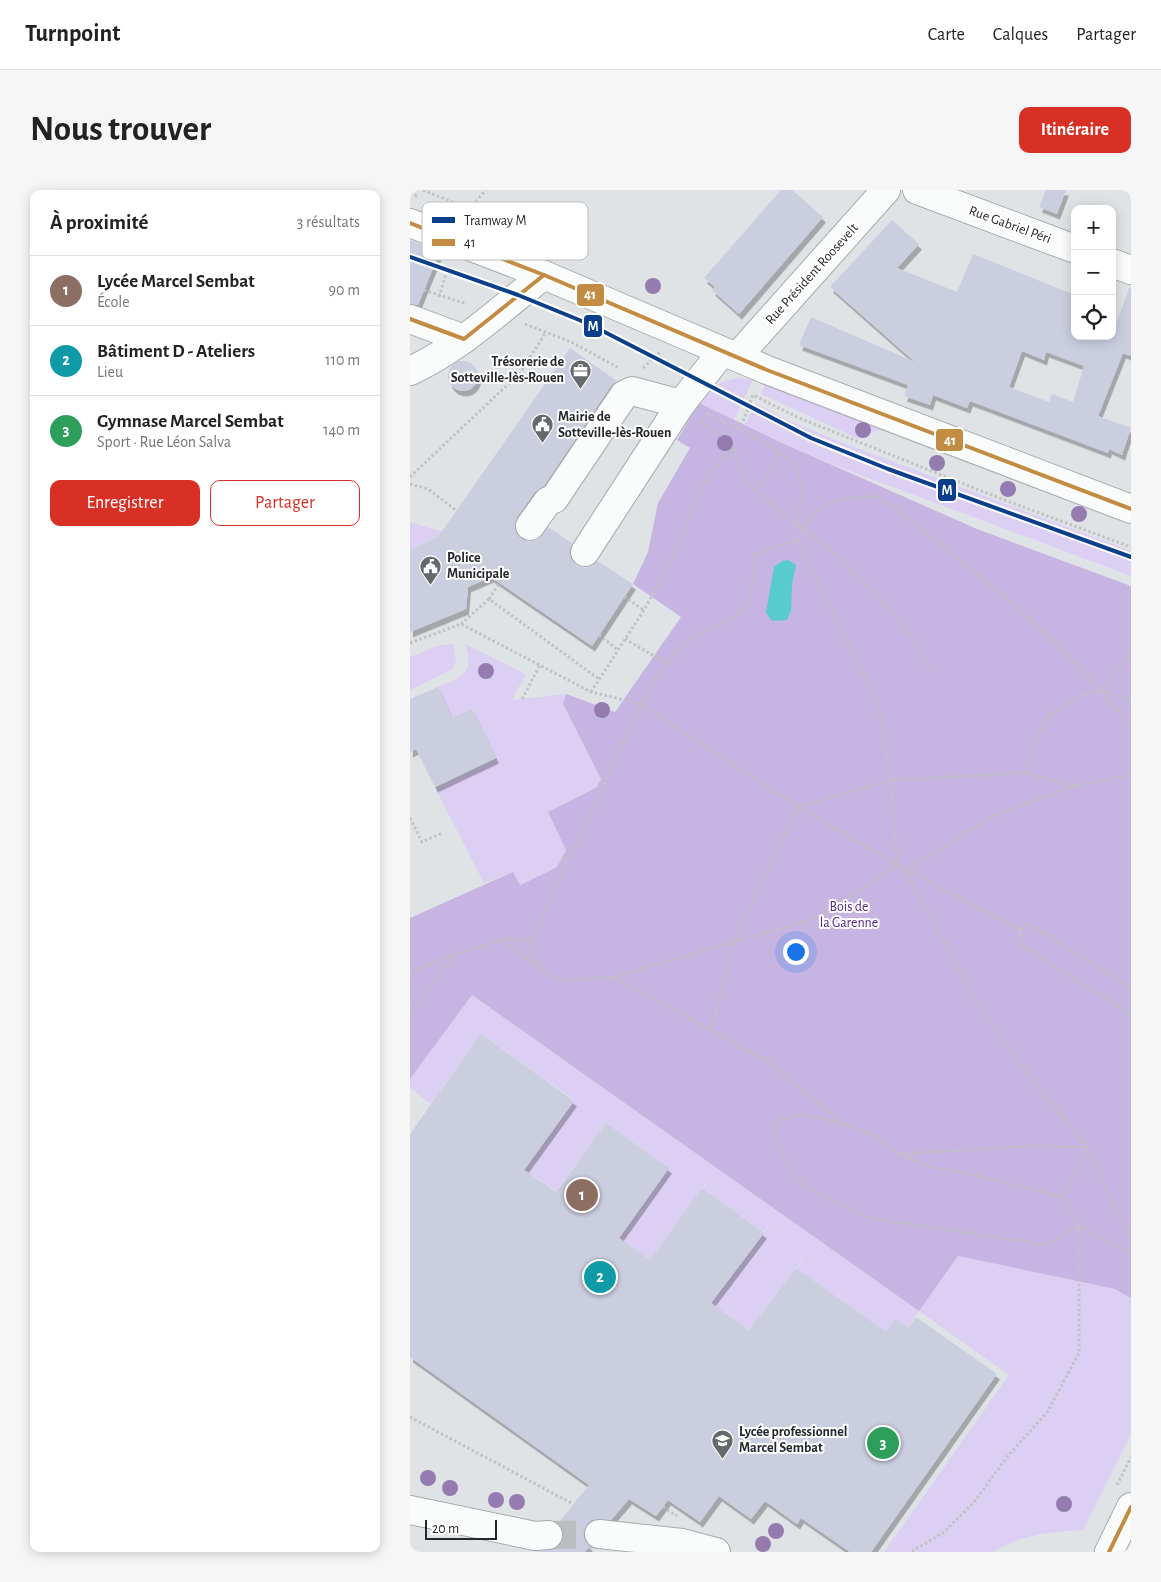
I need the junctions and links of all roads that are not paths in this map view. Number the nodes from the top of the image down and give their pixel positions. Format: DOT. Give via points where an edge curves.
graph roads {
  1 [pos="886,190"];
  2 [pos="918,190"];
  3 [pos="410,224"];
  4 [pos="422,228"];
  5 [pos="1071,247"];
  6 [pos="505,260"];
  7 [pos="1116,264"];
  8 [pos="1131,270"];
  9 [pos="544,275"];
  10 [pos="418,322"];
  11 [pos="464,338"];
  12 [pos="730,355"];
  13 [pos="410,372"];
  14 [pos="687,408"];
  15 [pos="1131,509"];
  16 [pos="530,526"];
  17 [pos="585,552"];
  18 [pos="1131,1506"];
  19 [pos="410,1510"];
  20 [pos="599,1534"];
  21 [pos="548,1535"];
  22 [pos="716,1552"];
  23 [pos="1109,1552"];
  1 -- 12 [label="street, Rue Président Roosevelt"];
  2 -- 5 [label="street, Rue Gabriel Péri"];
  3 -- 4 [label="street"];
  6 -- 9 [label="street"];
  7 -- 8 [label="street"];
  9 -- 11 [label="street"];
  9 -- 12 [label="street"];
  10 -- 11 [label="street"];
  11 -- 13 [label="street"];
  12 -- 14 [label="street, Rue Président Roosevelt"];
  12 -- 15 [label="street"];
  14 -- 16 [label="street" via="632,392 624,395 554,499 548,501"];
  14 -- 17 [label="street, Rue Président Roosevelt"];
  18 -- 23 [label="street"];
  19 -- 21 [label="street" via="535,1536"];
  20 -- 22 [label="street" via="673,1542"];
}
